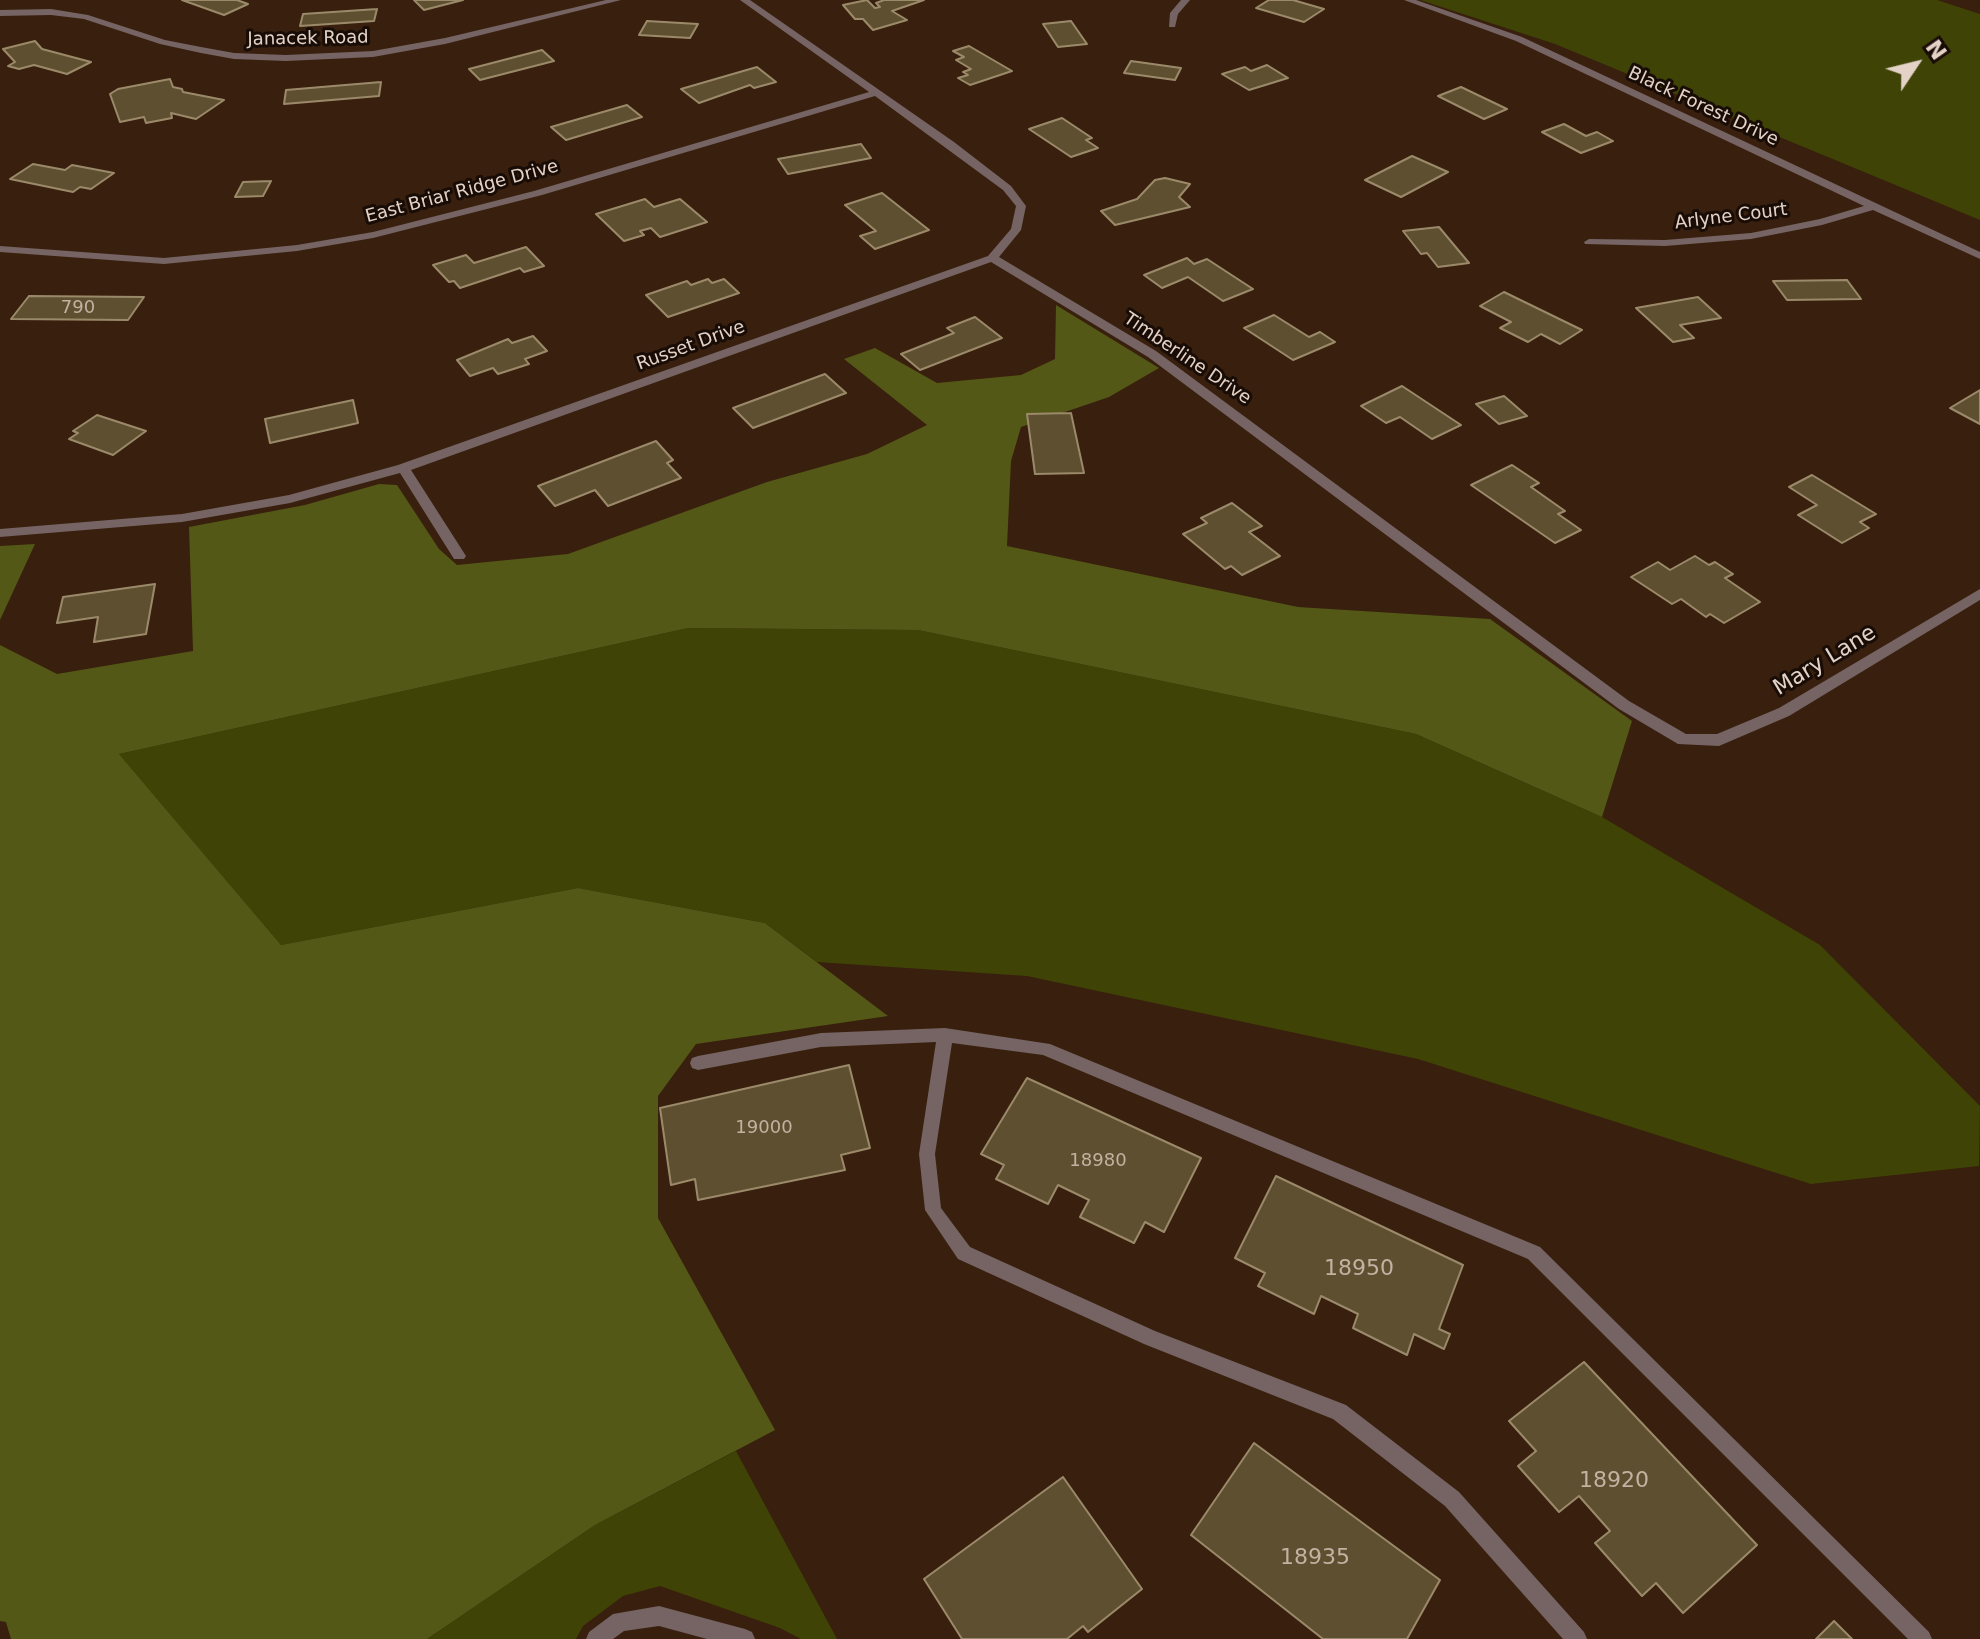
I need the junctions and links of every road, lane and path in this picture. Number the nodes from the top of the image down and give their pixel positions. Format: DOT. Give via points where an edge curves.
graph roads {
  1 [pos="617,0"];
  2 [pos="744,0"];
  3 [pos="1186,0"];
  4 [pos="1408,0"];
  5 [pos="0,13"];
  6 [pos="1172,25"];
  7 [pos="874,93"];
  8 [pos="1874,206"];
  9 [pos="1589,242"];
  10 [pos="0,249"];
  11 [pos="1980,256"];
  12 [pos="992,258"];
  13 [pos="403,468"];
  14 [pos="0,533"];
  15 [pos="459,556"];
  16 [pos="1980,594"];
  17 [pos="1683,740"];
  18 [pos="945,1035"];
  19 [pos="698,1063"];
  20 [pos="596,1639"];
  21 [pos="745,1639"];
  22 [pos="1577,1639"];
  23 [pos="1922,1639"];
  1 -- 5 [label="street, Janacek Road" via="388,51 286,58 201,50 85,17"];
  2 -- 7 [label="street"];
  3 -- 6 [label="street" via="1174,13"];
  4 -- 8 [label="street, Black Forest Drive" via="1519,39"];
  7 -- 10 [label="street, East Briar Ridge Drive" via="538,193 373,235 164,261"];
  7 -- 12 [label="street" via="950,144 1007,188 1021,206 1016,230"];
  8 -- 9 [label="street, Arlyne Court" via="1751,236"];
  8 -- 11 [label="street, Black Forest Drive"];
  12 -- 13 [label="street, Russet Drive"];
  12 -- 17 [label="street, Timberline Drive" via="1183,376 1624,705"];
  13 -- 14 [label="street, Russet Drive" via="290,499 182,518"];
  13 -- 15 [label="street"];
  16 -- 17 [label="street, Mary Lane" via="1784,712 1719,740"];
  18 -- 19 [label="lane" via="821,1040"];
  18 -- 22 [label="lane" via="927,1154 933,1210 964,1253 1150,1338 1339,1412 1452,1499"];
  18 -- 23 [label="lane" via="1044,1049 1534,1253"];
  20 -- 21 [label="lane" via="620,1621 639,1616 659,1616"];
}
